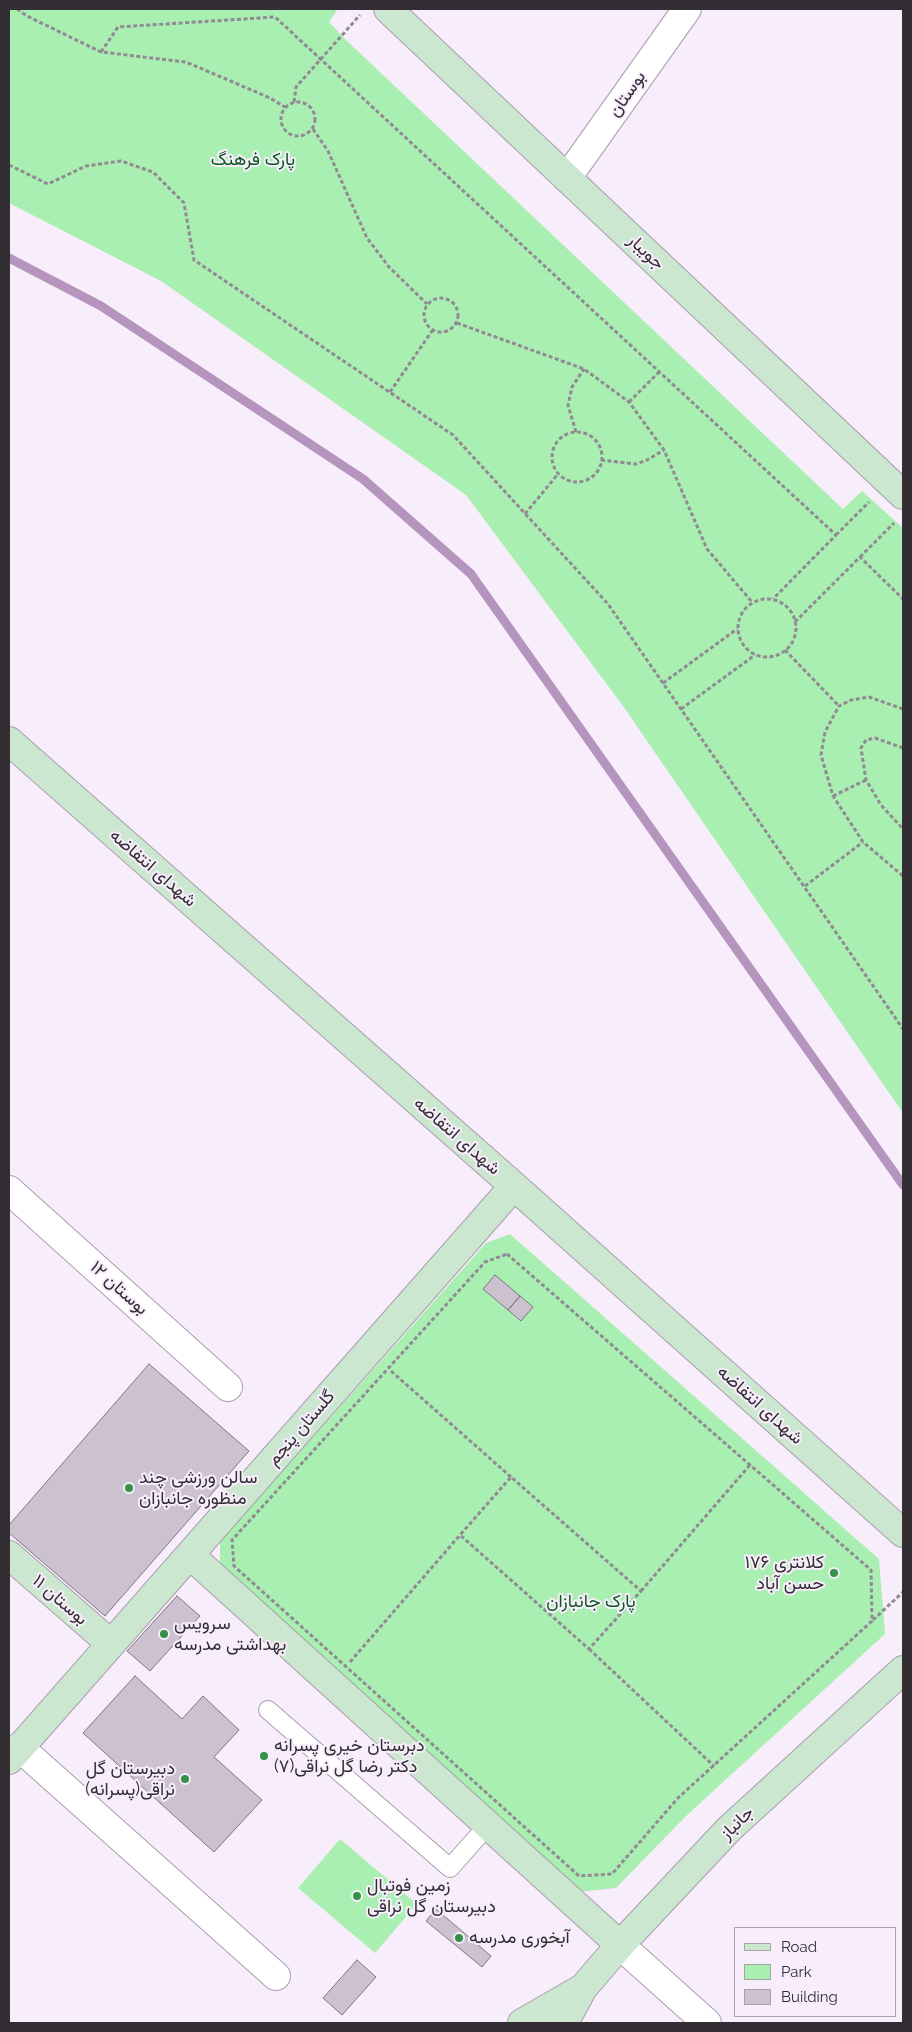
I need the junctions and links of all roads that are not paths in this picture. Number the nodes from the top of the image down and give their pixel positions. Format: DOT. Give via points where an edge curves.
graph roads {
  1 [pos="388,9"];
  2 [pos="687,9"];
  3 [pos="568,178"];
  4 [pos="900,508"];
  5 [pos="9,741"];
  6 [pos="514,1186"];
  7 [pos="9,1190"];
  8 [pos="228,1387"];
  9 [pos="903,1532"];
  10 [pos="9,1555"];
  11 [pos="190,1555"];
  12 [pos="111,1644"];
  13 [pos="903,1670"];
  14 [pos="268,1710"];
  15 [pos="14,1754"];
  16 [pos="488,1825"];
  17 [pos="620,1945"];
  18 [pos="276,1976"];
  19 [pos="583,1988"];
  20 [pos="522,2023"];
  21 [pos="564,2023"];
  22 [pos="707,2023"];
  1 -- 3 [label="street, جویبار"];
  2 -- 3 [label="street, بوستان"];
  3 -- 4 [label="street, جویبار"];
  5 -- 6 [label="street, شهدای انتفاضه"];
  6 -- 9 [label="street, شهدای انتفاضه"];
  6 -- 11 [label="street, گلستان پنجم"];
  7 -- 8 [label="street, بوستان ۱۲"];
  10 -- 12 [label="street, بوستان ۱۱"];
  11 -- 12 [label="street, گلستان پنجم"];
  11 -- 16 [label="street"];
  12 -- 15 [label="street, گلستان پنجم"];
  13 -- 17 [label="street, جانباز" via="728,1829"];
  14 -- 16 [label="lane" via="450,1868"];
  15 -- 18 [label="street"];
  16 -- 17 [label="street"];
  17 -- 19 [label="street, جانباز"];
  17 -- 22 [label="street"];
  19 -- 20 [label="street"];
  19 -- 21 [label="street"];
}
